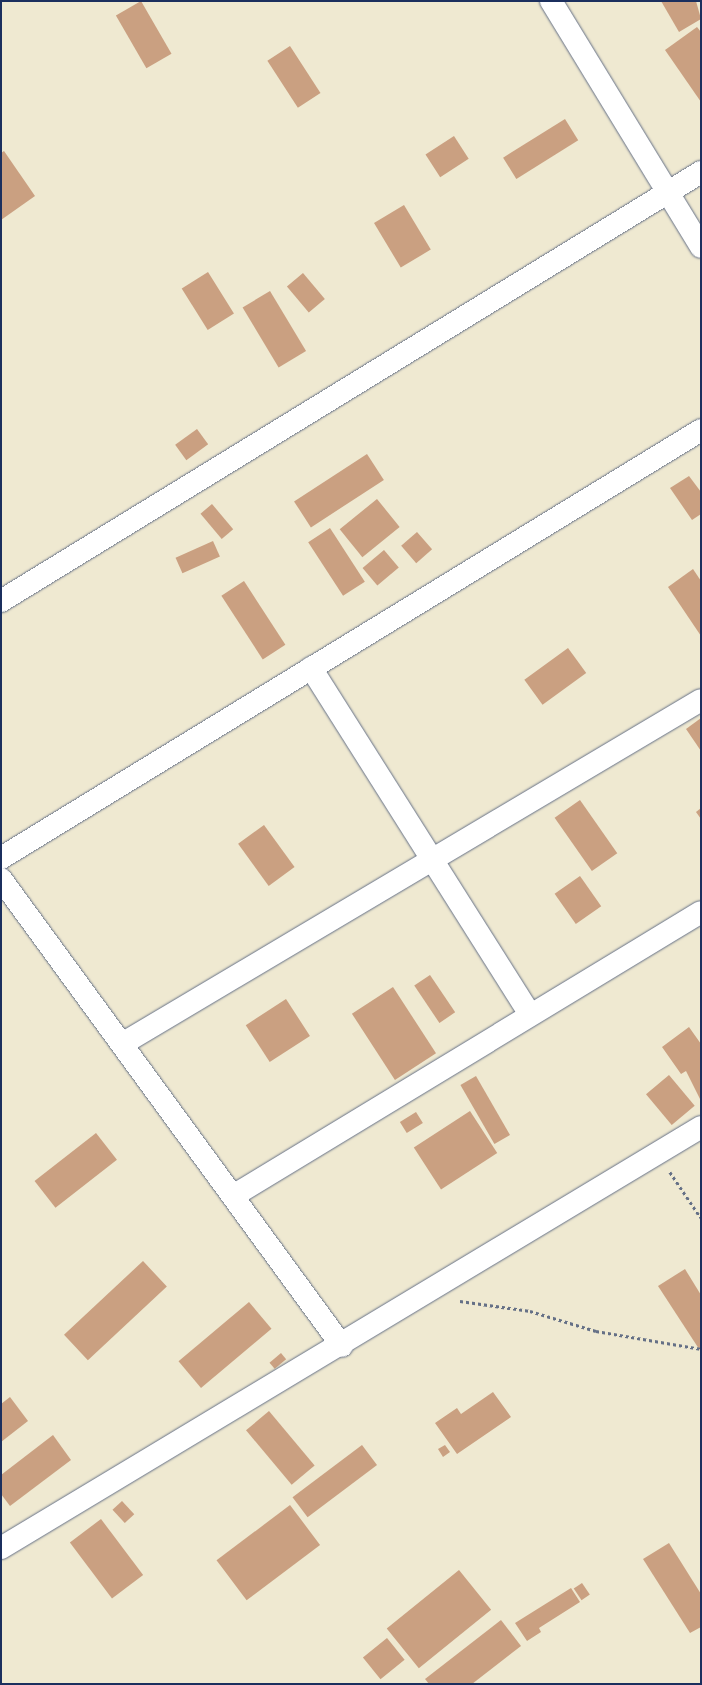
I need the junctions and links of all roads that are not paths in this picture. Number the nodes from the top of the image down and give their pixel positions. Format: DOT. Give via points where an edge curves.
graph roads {
  1 [pos="551,1"];
  2 [pos="701,172"];
  3 [pos="668,192"];
  4 [pos="701,247"];
  5 [pos="701,430"];
  6 [pos="1,601"];
  7 [pos="311,668"];
  8 [pos="701,700"];
  9 [pos="1,858"];
  10 [pos="432,861"];
  11 [pos="1,879"];
  12 [pos="701,912"];
  13 [pos="530,1015"];
  14 [pos="122,1044"];
  15 [pos="701,1127"];
  16 [pos="233,1196"];
  17 [pos="342,1346"];
  18 [pos="1,1548"];
  1 -- 3 [label="street"];
  2 -- 3 [label="street"];
  3 -- 4 [label="street"];
  3 -- 6 [label="street"];
  5 -- 7 [label="street"];
  7 -- 9 [label="street"];
  7 -- 10 [label="street"];
  8 -- 10 [label="street"];
  10 -- 13 [label="street"];
  10 -- 14 [label="street"];
  11 -- 14 [label="street"];
  12 -- 13 [label="street"];
  13 -- 16 [label="street"];
  14 -- 16 [label="street"];
  15 -- 17 [label="street"];
  16 -- 17 [label="street"];
  17 -- 18 [label="street"];
}
